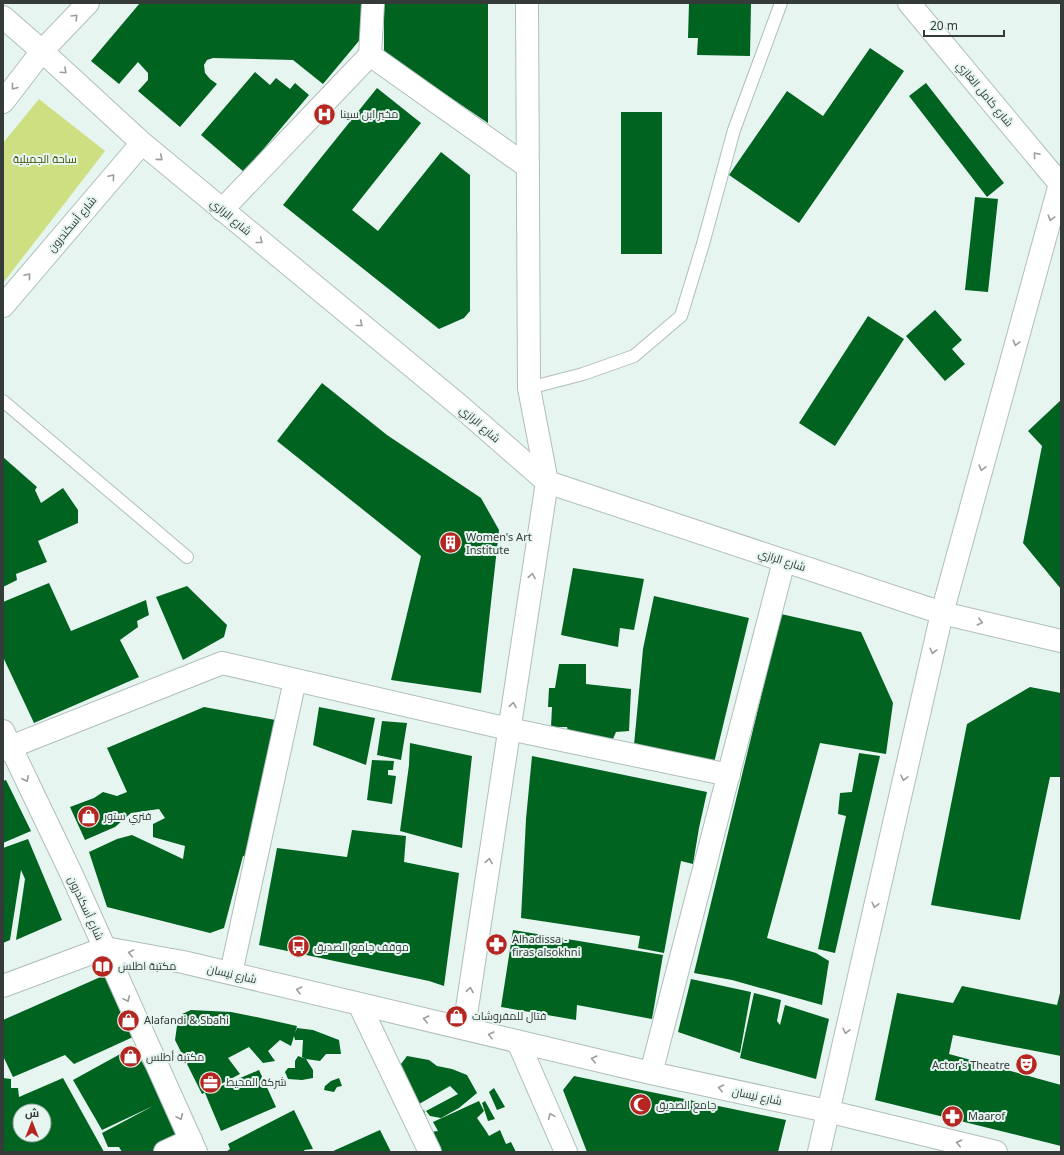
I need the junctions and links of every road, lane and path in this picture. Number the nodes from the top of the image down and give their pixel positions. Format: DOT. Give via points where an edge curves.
graph roads {
  1 [pos="88,3"];
  2 [pos="373,3"];
  3 [pos="528,3"];
  4 [pos="781,3"];
  5 [pos="909,3"];
  6 [pos="3,17"];
  7 [pos="42,51"];
  8 [pos="370,55"];
  9 [pos="3,102"];
  10 [pos="142,143"];
  11 [pos="528,168"];
  12 [pos="1061,183"];
  13 [pos="222,210"];
  14 [pos="3,306"];
  15 [pos="529,388"];
  16 [pos="3,401"];
  17 [pos="547,482"];
  18 [pos="187,557"];
  19 [pos="784,561"];
  20 [pos="942,613"];
  21 [pos="1061,641"];
  22 [pos="296,680"];
  23 [pos="509,729"];
  24 [pos="6,743"];
  25 [pos="729,775"];
  26 [pos="105,948"];
  27 [pos="231,974"];
  28 [pos="3,986"];
  29 [pos="359,1004"];
  30 [pos="464,1028"];
  31 [pos="518,1042"];
  32 [pos="651,1073"];
  33 [pos="827,1111"];
  34 [pos="192,1148"];
  35 [pos="165,1152"];
  36 [pos="430,1152"];
  37 [pos="566,1152"];
  38 [pos="819,1152"];
  39 [pos="996,1152"];
  7 -- 1 [label="street, one-way"];
  2 -- 8 [label="street"];
  3 -- 11 [label="street"];
  4 -- 15 [label="lane" via="734,130 681,316 634,356 584,374"];
  12 -- 5 [label="street, شارع كامل الغازي, one-way"];
  6 -- 7 [label="street, شارع الرازي"];
  7 -- 9 [label="street, one-way"];
  7 -- 10 [label="street, شارع الرازي, one-way"];
  8 -- 11 [label="street"];
  8 -- 13 [label="street"];
  10 -- 13 [label="street, شارع الرازي, one-way"];
  14 -- 10 [label="street, شارع أسكندرون, one-way"];
  11 -- 15 [label="street"];
  12 -- 20 [label="street, one-way"];
  13 -- 17 [label="street, شارع الرازي, one-way" via="460,406"];
  15 -- 17 [label="street"];
  16 -- 18 [label="lane"];
  17 -- 19 [label="street, شارع الرازي"];
  23 -- 17 [label="street, one-way"];
  19 -- 20 [label="street, شارع الرازي"];
  19 -- 25 [label="street"];
  20 -- 21 [label="street, شارع الرازي, one-way"];
  20 -- 33 [label="street, one-way"];
  22 -- 23 [label="street"];
  22 -- 24 [label="street" via="222,663"];
  22 -- 27 [label="street"];
  23 -- 25 [label="street"];
  30 -- 23 [label="street, one-way"];
  24 -- 26 [label="street, شارع أسكندرون, one-way"];
  25 -- 32 [label="street"];
  27 -- 26 [label="street, شارع نيسان, one-way" via="183,962"];
  26 -- 28 [label="street"];
  26 -- 34 [label="street, شارع أسكندرون, one-way"];
  29 -- 27 [label="street, شارع نيسان, one-way"];
  30 -- 29 [label="street, شارع نيسان, one-way"];
  29 -- 36 [label="street"];
  31 -- 30 [label="street, شارع نيسان, one-way"];
  32 -- 31 [label="street, شارع نيسان, one-way"];
  37 -- 31 [label="street, one-way"];
  33 -- 32 [label="street, شارع نيسان, one-way"];
  33 -- 38 [label="street"];
  39 -- 33 [label="street, شارع نيسان, one-way"];
  34 -- 35 [label="street"];
}
